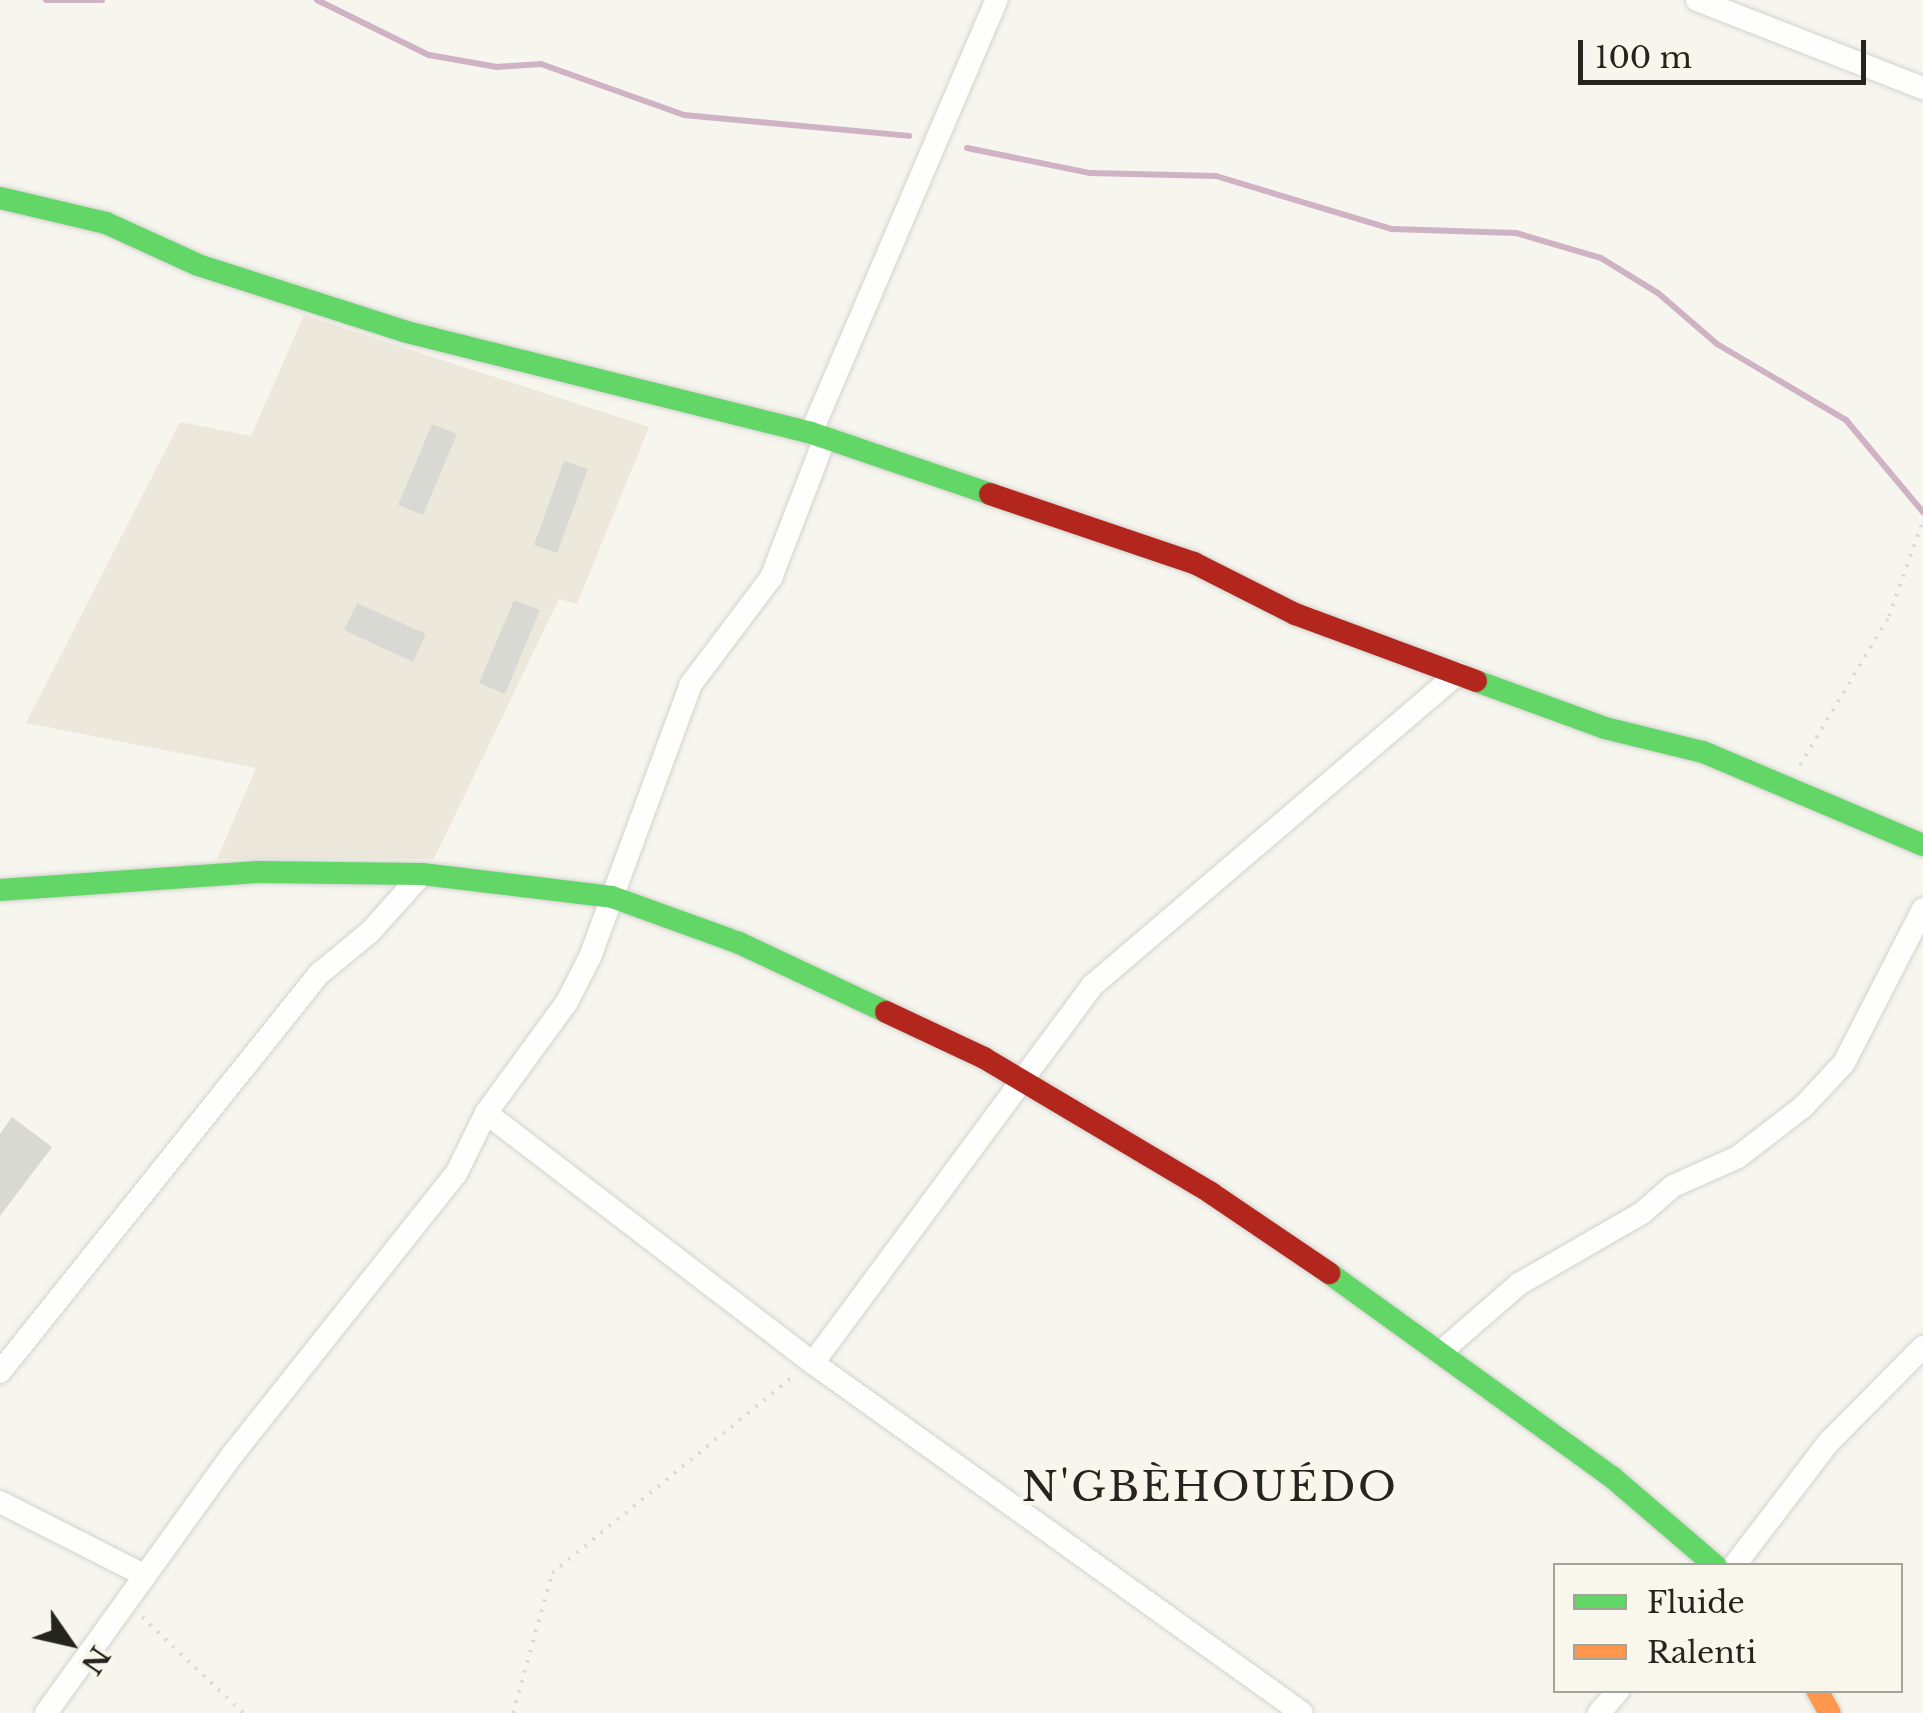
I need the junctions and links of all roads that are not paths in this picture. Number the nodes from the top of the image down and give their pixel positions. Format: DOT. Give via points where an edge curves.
graph roads {
  1 [pos="997,0"];
  2 [pos="1698,0"];
  3 [pos="1923,88"];
  4 [pos="0,198"];
  5 [pos="818,435"];
  6 [pos="1458,673"];
  7 [pos="1923,845"];
  8 [pos="422,874"];
  9 [pos="0,890"];
  10 [pos="612,897"];
  11 [pos="1923,909"];
  12 [pos="1022,1079"];
  13 [pos="486,1113"];
  14 [pos="1923,1347"];
  15 [pos="1444,1350"];
  16 [pos="813,1362"];
  17 [pos="0,1372"];
  18 [pos="0,1502"];
  19 [pos="1713,1563"];
  20 [pos="1736,1563"];
  21 [pos="142,1574"];
  22 [pos="1617,1693"];
  23 [pos="46,1713"];
  24 [pos="1302,1713"];
  25 [pos="1600,1713"];
  1 -- 5 [label="street"];
  2 -- 3 [label="street"];
  4 -- 5 [label="street" via="106,223 198,265 406,332"];
  5 -- 6 [label="street" via="1194,563 1296,614"];
  5 -- 10 [label="street" via="771,578 691,684"];
  6 -- 7 [label="street" via="1605,728 1703,752"];
  6 -- 12 [label="street" via="1093,985"];
  8 -- 9 [label="street" via="257,872"];
  8 -- 10 [label="street"];
  8 -- 17 [label="street" via="308,987"];
  10 -- 12 [label="street" via="739,943"];
  10 -- 13 [label="street" via="566,1002"];
  11 -- 15 [label="street" via="1844,1063 1804,1106 1738,1157 1674,1186 1519,1284"];
  12 -- 15 [label="street" via="1211,1194"];
  12 -- 16 [label="street"];
  13 -- 16 [label="street"];
  13 -- 21 [label="street" via="456,1174"];
  14 -- 20 [label="street" via="1828,1443"];
  15 -- 19 [label="street" via="1612,1476"];
  16 -- 24 [label="street"];
  18 -- 21 [label="street"];
  21 -- 23 [label="street"];
  22 -- 25 [label="street"];
}
